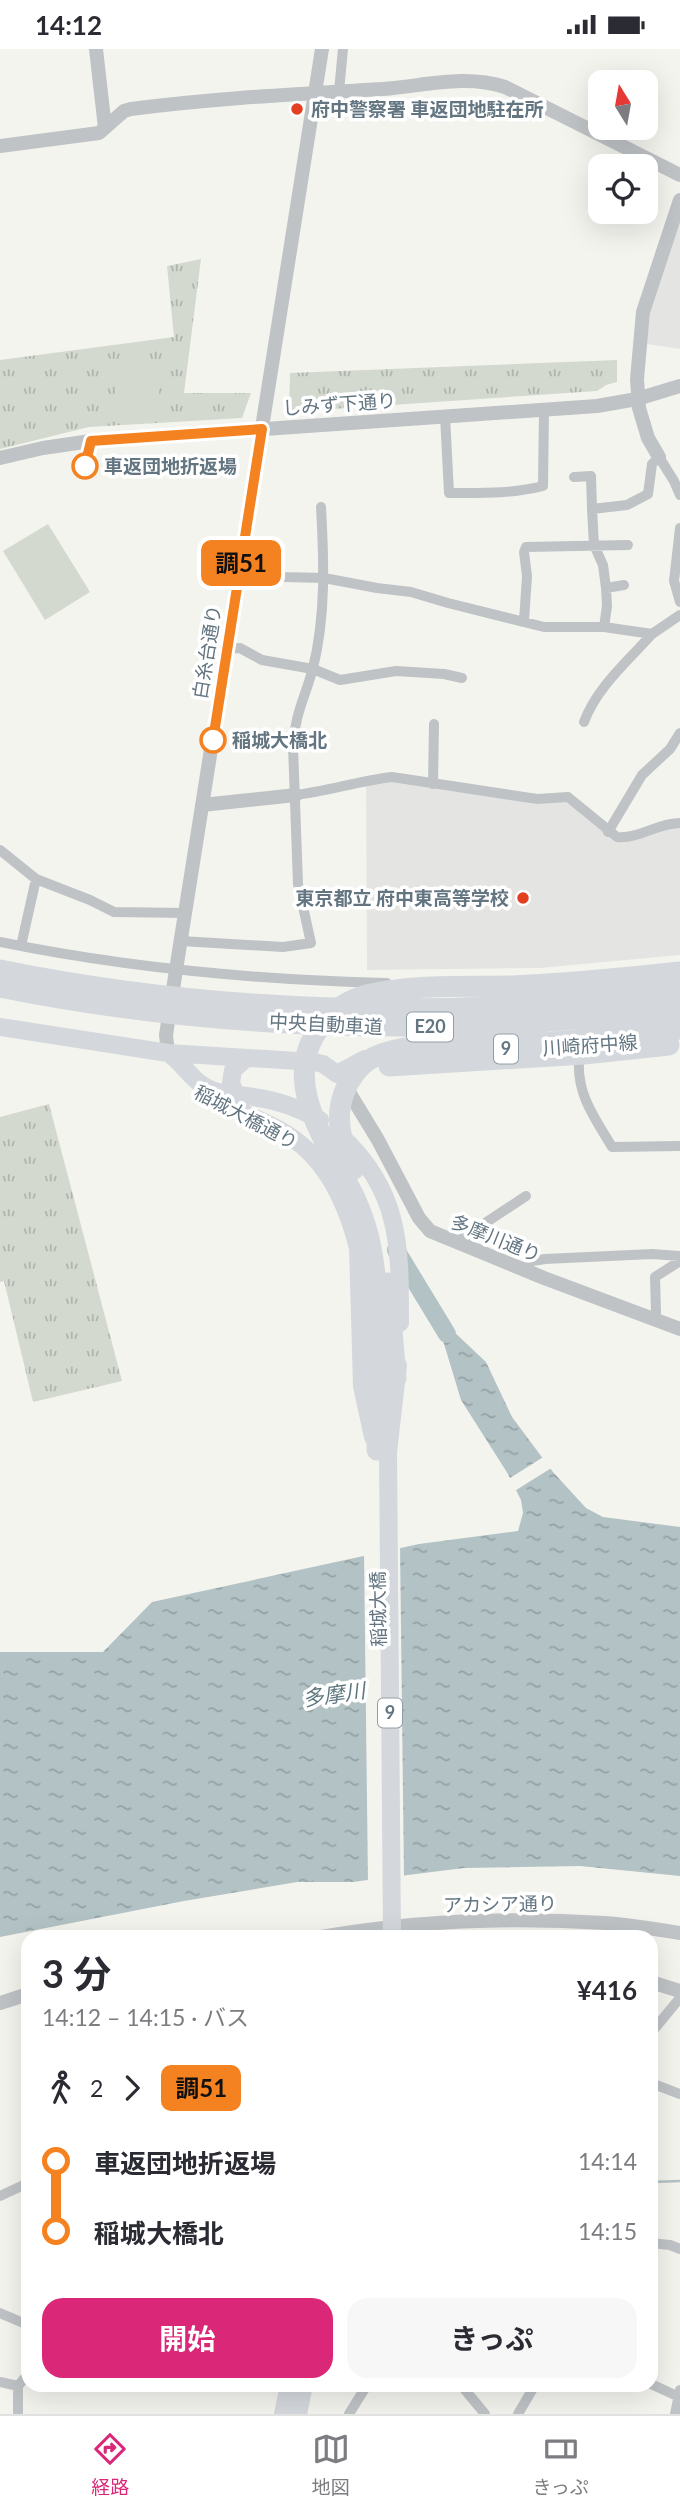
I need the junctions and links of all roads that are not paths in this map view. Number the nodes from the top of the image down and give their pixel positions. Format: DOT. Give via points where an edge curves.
graph roads {
  1 [pos="96,49"];
  2 [pos="322,49"];
  3 [pos="343,49"];
  4 [pos="339,91"];
  5 [pos="316,92"];
  6 [pos="105,128"];
  7 [pos="0,146"];
  8 [pos="680,174"];
  9 [pos="680,200"];
  10 [pos="680,386"];
  11 [pos="637,399"];
  12 [pos="544,410"];
  13 [pos="445,416"];
  14 [pos="262,429"];
  15 [pos="659,457"];
  16 [pos="0,458"];
  17 [pos="574,477"];
  18 [pos="680,495"];
  19 [pos="321,507"];
  20 [pos="592,509"];
  21 [pos="680,529"];
  22 [pos="594,545"];
  23 [pos="628,545"];
  24 [pos="241,562"];
  25 [pos="324,578"];
  26 [pos="624,585"];
  27 [pos="606,588"];
  28 [pos="680,602"];
  29 [pos="680,615"];
  30 [pos="524,621"];
  31 [pos="604,627"];
  32 [pos="652,634"];
  33 [pos="227,649"];
  34 [pos="313,669"];
  35 [pos="462,678"];
  36 [pos="584,722"];
  37 [pos="433,724"];
  38 [pos="680,733"];
  39 [pos="433,784"];
  40 [pos="296,795"];
  41 [pos="202,805"];
  42 [pos="680,823"];
  43 [pos="608,832"];
  44 [pos="0,850"];
  45 [pos="36,879"];
  46 [pos="185,913"];
  47 [pos="181,941"];
  48 [pos="0,943"];
  49 [pos="21,946"];
  50 [pos="0,970"];
  51 [pos="680,970"];
  52 [pos="176,971"];
  53 [pos="0,987"];
  54 [pos="680,992"];
  55 [pos="158,1003"];
  56 [pos="182,1006"];
  57 [pos="680,1009"];
  58 [pos="0,1027"];
  59 [pos="680,1029"];
  60 [pos="680,1037"];
  61 [pos="680,1044"];
  62 [pos="642,1048"];
  63 [pos="680,1050"];
  64 [pos="168,1053"];
  65 [pos="246,1059"];
  66 [pos="579,1061"];
  67 [pos="388,1066"];
  68 [pos="337,1074"];
  69 [pos="236,1095"];
  70 [pos="680,1146"];
  71 [pos="526,1196"];
  72 [pos="455,1243"];
  73 [pos="680,1259"];
  74 [pos="524,1270"];
  75 [pos="654,1319"];
  76 [pos="680,1329"];
  77 [pos="396,1378"];
  78 [pos="382,1451"];
  79 [pos="376,1930"];
  80 [pos="382,1930"];
  81 [pos="392,1930"];
  82 [pos="658,1930"];
  83 [pos="658,1930"];
  84 [pos="680,1933"];
  85 [pos="658,1984"];
  86 [pos="680,1991"];
  87 [pos="21,1996"];
  88 [pos="680,1998"];
  89 [pos="0,2003"];
  90 [pos="658,2025"];
  91 [pos="658,2086"];
  92 [pos="680,2094"];
  93 [pos="21,2186"];
  94 [pos="0,2196"];
  95 [pos="658,2244"];
  96 [pos="680,2249"];
  97 [pos="0,2313"];
  98 [pos="21,2322"];
  99 [pos="0,2382"];
  100 [pos="21,2382"];
  101 [pos="18,2386"];
  102 [pos="658,2386"];
  103 [pos="278,2392"];
  104 [pos="288,2392"];
  105 [pos="295,2392"];
  106 [pos="302,2392"];
  107 [pos="363,2392"];
  108 [pos="468,2392"];
  109 [pos="531,2392"];
  110 [pos="679,2393"];
  111 [pos="18,2414"];
  112 [pos="274,2414"];
  113 [pos="283,2414"];
  114 [pos="290,2414"];
  115 [pos="298,2414"];
  116 [pos="349,2414"];
  117 [pos="485,2414"];
  118 [pos="518,2414"];
  119 [pos="675,2414"];
  1 -- 6 [label="street"];
  2 -- 5 [label="street, 白糸台通り"];
  3 -- 4 [label="street"];
  4 -- 5 [label="street"];
  4 -- 8 [label="street" via="489,82"];
  5 -- 6 [label="street" via="131,109"];
  5 -- 14 [label="street, 白糸台通り"];
  6 -- 7 [label="street" via="99,133"];
  9 -- 11 [label="street" via="643,312"];
  10 -- 11 [label="street, しみず下通り"];
  11 -- 12 [label="street, しみず下通り"];
  11 -- 15 [label="street" via="648,438"];
  12 -- 13 [label="street, しみず下通り"];
  12 -- 13 [label="street" via="543,486 492,493 449,493"];
  13 -- 14 [label="street, しみず下通り"];
  14 -- 16 [label="street, しみず下通り" via="91,441"];
  14 -- 24 [label="street, 白糸台通り"];
  15 -- 18 [label="street"];
  15 -- 20 [label="street" via="652,464 648,494 627,505"];
  17 -- 20 [label="street" via="591,476"];
  19 -- 25 [label="street"];
  20 -- 22 [label="street"];
  21 -- 28 [label="street" via="674,581"];
  22 -- 23 [label="street"];
  22 -- 27 [label="street"];
  22 -- 30 [label="street" via="526,547"];
  24 -- 25 [label="street" via="282,577"];
  24 -- 33 [label="street, 白糸台通り"];
  25 -- 30 [label="street" via="411,592"];
  25 -- 34 [label="street"];
  26 -- 27 [label="street"];
  27 -- 31 [label="street"];
  29 -- 32 [label="street"];
  30 -- 31 [label="street" via="544,627"];
  31 -- 32 [label="street"];
  32 -- 36 [label="street" via="598,694"];
  33 -- 34 [label="street" via="240,648 262,660"];
  33 -- 41 [label="street, 白糸台通り"];
  34 -- 35 [label="street" via="340,680 396,671"];
  34 -- 40 [label="street" via="294,726"];
  37 -- 39 [label="street"];
  38 -- 43 [label="street" via="642,775"];
  39 -- 40 [label="street" via="392,777"];
  39 -- 43 [label="street" via="537,799 568,797"];
  40 -- 41 [label="street"];
  40 -- 47 [label="street" via="298,884 311,943 283,947"];
  41 -- 46 [label="street, 白糸台通り"];
  42 -- 43 [label="street" via="626,838"];
  44 -- 45 [label="street"];
  45 -- 46 [label="street" via="114,912"];
  45 -- 49 [label="street"];
  46 -- 47 [label="street, 白糸台通り"];
  47 -- 52 [label="street, 白糸台通り"];
  48 -- 49 [label="street"];
  49 -- 52 [label="street"];
  50 -- 55 [label="highway"];
  51 -- 52 [label="street" via="427,984"];
  51 -- 78 [label="highway" via="540,985 366,995 329,1016 311,1042 304,1071 306,1098 355,1198 371,1246"];
  52 -- 64 [label="street, 白糸台通り" via="166,1035"];
  53 -- 55 [label="highway"];
  54 -- 56 [label="highway, 中央自動車道 / E20" via="433,1011"];
  55 -- 56 [label="highway"];
  56 -- 57 [label="highway, 中央自動車道 / E20" via="343,1026 433,1027"];
  58 -- 64 [label="main road"];
  59 -- 77 [label="highway" via="553,1042 411,1046 367,1061 352,1077 341,1100 338,1122 383,1242"];
  60 -- 62 [label="main road, 川崎府中線 / 9"];
  61 -- 67 [label="highway"];
  62 -- 63 [label="main road, 川崎府中線 / 9"];
  62 -- 66 [label="main road, 川崎府中線 / 9"];
  62 -- 68 [label="main road, 川崎府中線 / 9" via="412,1051 368,1058"];
  64 -- 65 [label="main road"];
  64 -- 69 [label="main road, 稲城大橋通り / 9" via="204,1086"];
  64 -- 78 [label="main road, 稲城大橋通り / 9" via="176,1073 194,1090 287,1135 321,1165 336,1187 353,1227 360,1273 363,1398"];
  65 -- 68 [label="main road" via="314,1062"];
  65 -- 69 [label="main road" via="233,1070 231,1083"];
  66 -- 67 [label="main road, 川崎府中線 / 9" via="431,1070"];
  66 -- 70 [label="street" via="578,1081 612,1147"];
  67 -- 68 [label="main road, 川崎府中線 / 9"];
  68 -- 72 [label="street, 多摩川通り" via="422,1223"];
  69 -- 77 [label="main road, 稲城大橋通り / 9" via="300,1109 328,1125 356,1151 381,1185 397,1229 400,1357"];
  71 -- 72 [label="street"];
  72 -- 74 [label="street, 多摩川通り"];
  73 -- 74 [label="street" via="652,1254 558,1258 532,1261"];
  73 -- 75 [label="street" via="655,1277"];
  74 -- 75 [label="street, 多摩川通り"];
  75 -- 76 [label="street, 多摩川通り"];
  77 -- 78 [label="main road, 稲城大橋通り / 9"];
  78 -- 80 [label="main road, 稲城大橋 / 9"];
  78 -- 81 [label="main road, 稲城大橋 / 9"];
  79 -- 83 [label="street, アカシア通り" via="546,1921"];
  82 -- 84 [label="street, アカシア通り"];
  85 -- 86 [label="street"];
  87 -- 89 [label="street"];
  88 -- 90 [label="street"];
  91 -- 92 [label="street"];
  93 -- 94 [label="street"];
  95 -- 96 [label="street"];
  97 -- 98 [label="street"];
  99 -- 101 [label="street"];
  100 -- 101 [label="street"];
  101 -- 111 [label="street"];
  102 -- 110 [label="street"];
  103 -- 112 [label="main road"];
  104 -- 113 [label="main road"];
  105 -- 114 [label="main road"];
  106 -- 115 [label="main road"];
  107 -- 116 [label="street"];
  108 -- 117 [label="street"];
  109 -- 118 [label="street"];
  110 -- 119 [label="street"];
}
